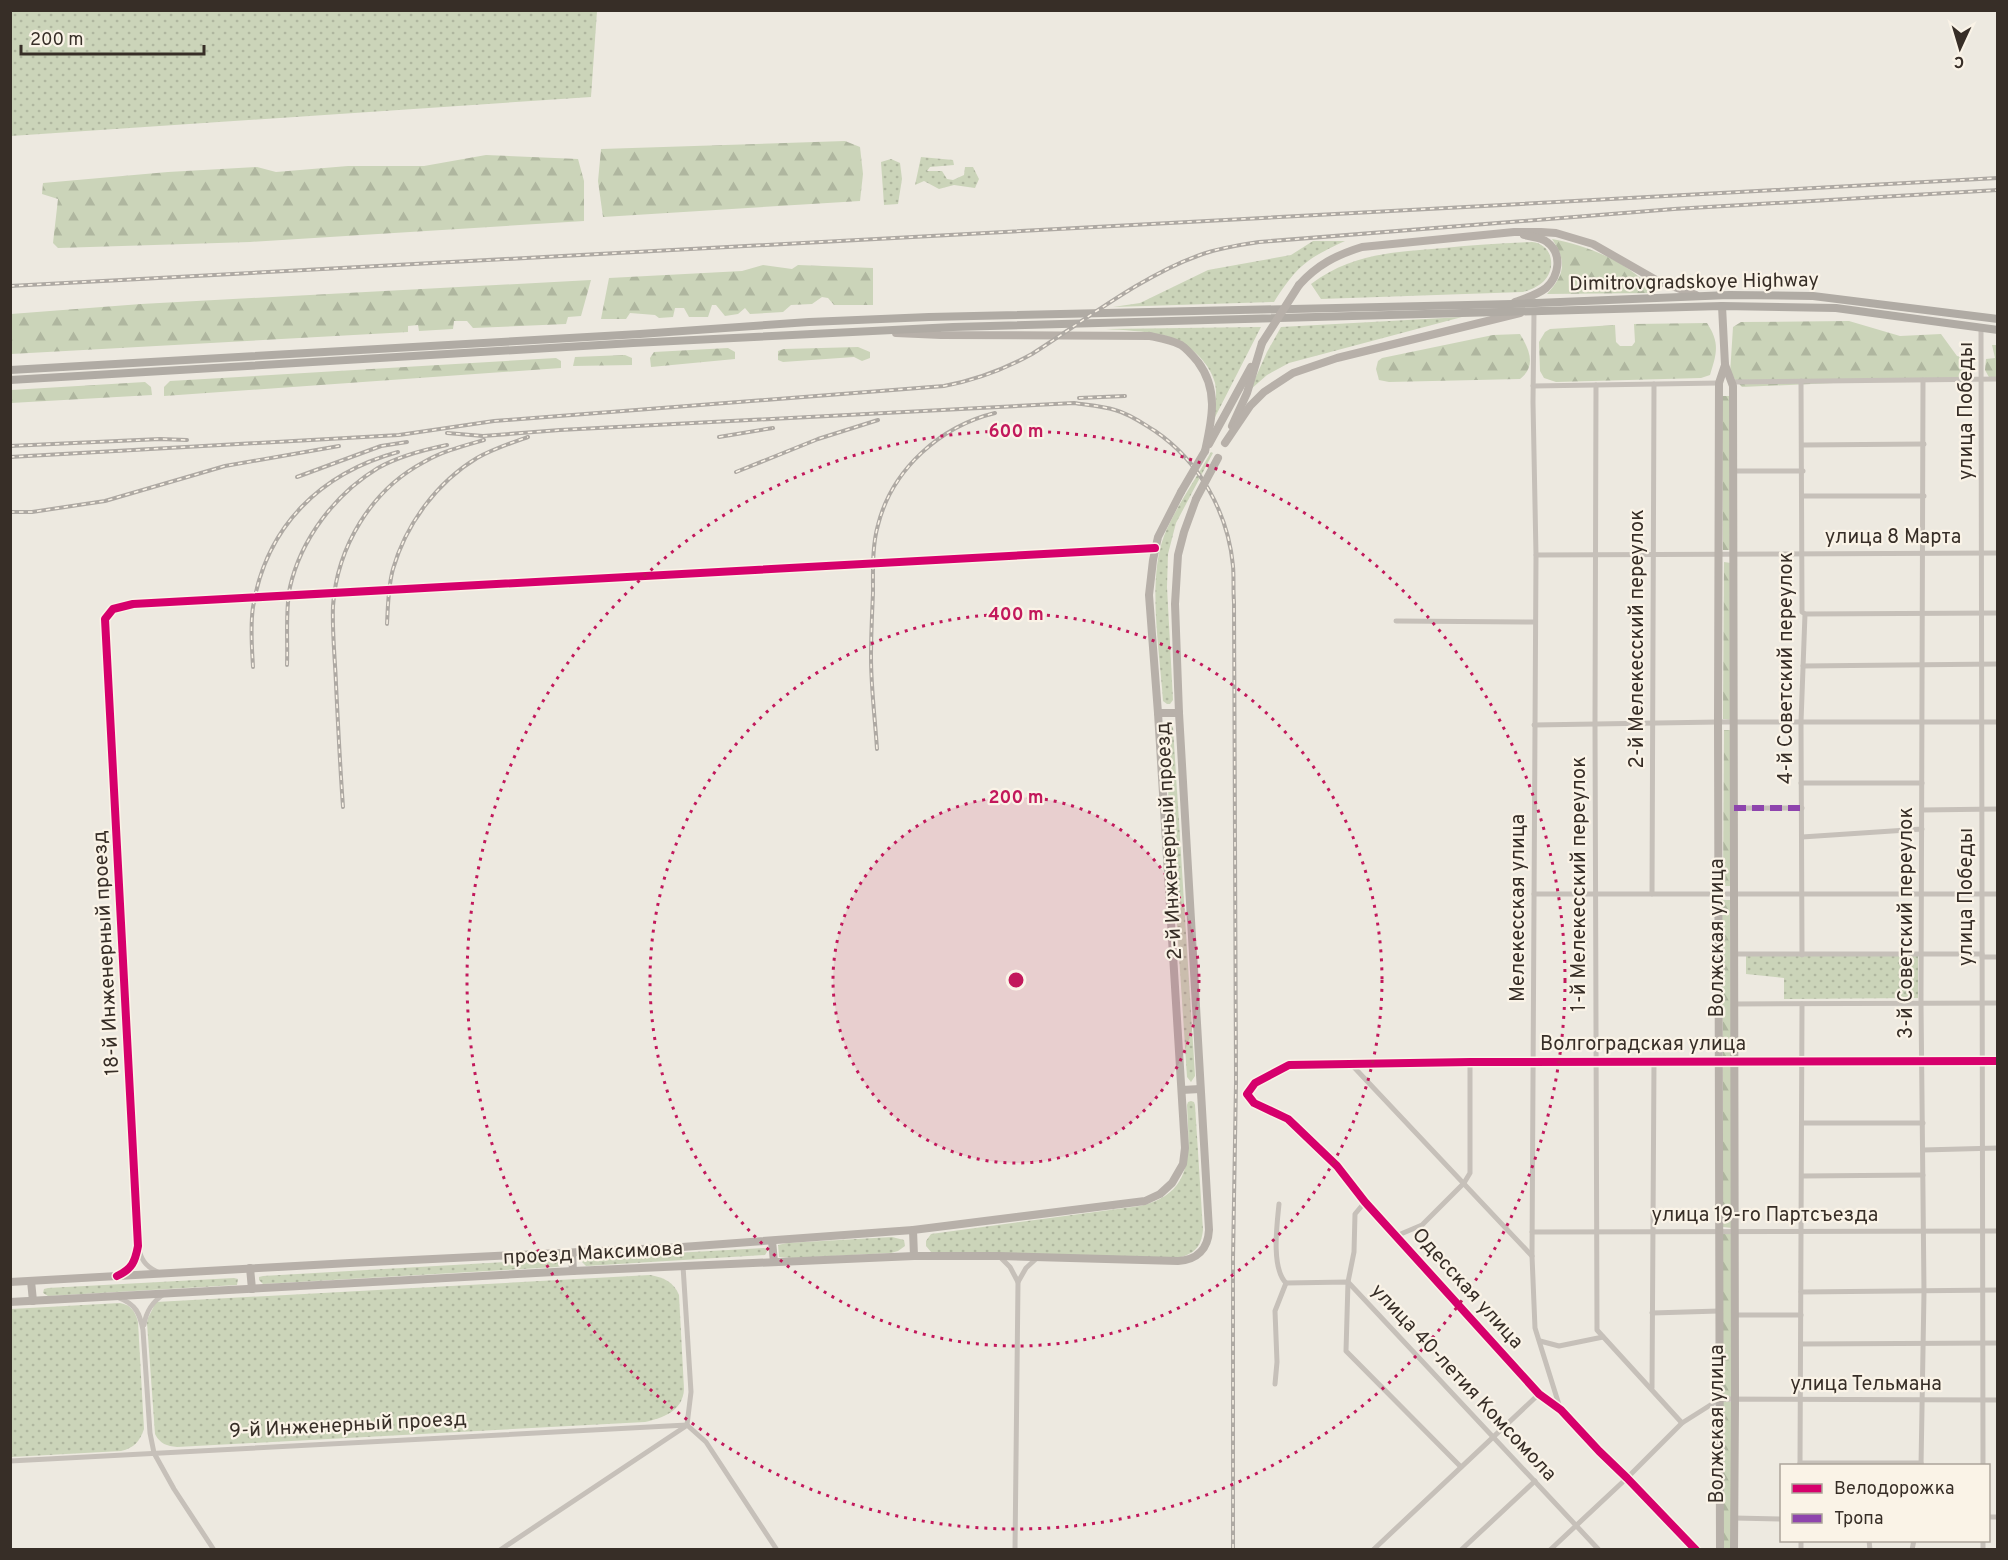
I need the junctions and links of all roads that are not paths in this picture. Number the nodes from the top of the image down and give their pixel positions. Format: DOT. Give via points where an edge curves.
graph roads {
  1 [pos="1514,232"];
  2 [pos="1700,296"];
  3 [pos="1722,296"];
  4 [pos="1512,304"];
  5 [pos="1722,306"];
  6 [pos="1531,309"];
  7 [pos="929,317"];
  8 [pos="900,318"];
  9 [pos="1998,319"];
  10 [pos="1982,328"];
  11 [pos="930,329"];
  12 [pos="1998,330"];
  13 [pos="902,331"];
  14 [pos="879,332"];
  15 [pos="1258,353"];
  16 [pos="1725,365"];
  17 [pos="10,370"];
  18 [pos="1982,378"];
  19 [pos="1998,379"];
  20 [pos="10,380"];
  21 [pos="1923,380"];
  22 [pos="1801,381"];
  23 [pos="1732,382"];
  24 [pos="1719,383"];
  25 [pos="1654,384"];
  26 [pos="1596,385"];
  27 [pos="1533,386"];
  28 [pos="1225,443"];
  29 [pos="1923,444"];
  30 [pos="1803,445"];
  31 [pos="1205,451"];
  32 [pos="1734,471"];
  33 [pos="1803,471"];
  34 [pos="1803,496"];
  35 [pos="1924,496"];
  36 [pos="1155,548"];
  37 [pos="1802,553"];
  38 [pos="1923,553"];
  39 [pos="1983,553"];
  40 [pos="1998,553"];
  41 [pos="1719,554"];
  42 [pos="1733,554"];
  43 [pos="1536,555"];
  44 [pos="1653,555"];
  45 [pos="1595,556"];
  46 [pos="1922,613"];
  47 [pos="1998,613"];
  48 [pos="1805,614"];
  49 [pos="1982,614"];
  50 [pos="1396,621"];
  51 [pos="1535,622"];
  52 [pos="1982,663"];
  53 [pos="1998,664"];
  54 [pos="1923,665"];
  55 [pos="1803,666"];
  56 [pos="1179,712"];
  57 [pos="1158,713"];
  58 [pos="1718,722"];
  59 [pos="1734,722"];
  60 [pos="1801,722"];
  61 [pos="1922,722"];
  62 [pos="1982,722"];
  63 [pos="1998,722"];
  64 [pos="1653,723"];
  65 [pos="1595,724"];
  66 [pos="1534,725"];
  67 [pos="1801,783"];
  68 [pos="1922,783"];
  69 [pos="1734,808"];
  70 [pos="1802,808"];
  71 [pos="1982,809"];
  72 [pos="1998,809"];
  73 [pos="1922,810"];
  74 [pos="1922,829"];
  75 [pos="1802,837"];
  76 [pos="1534,894"];
  77 [pos="1595,894"];
  78 [pos="1652,894"];
  79 [pos="1718,894"];
  80 [pos="1734,894"];
  81 [pos="1802,894"];
  82 [pos="1922,894"];
  83 [pos="1982,894"];
  84 [pos="1998,894"];
  85 [pos="1734,954"];
  86 [pos="1922,954"];
  87 [pos="1802,955"];
  88 [pos="1982,955"];
  89 [pos="1998,957"];
  90 [pos="1921,1003"];
  91 [pos="1983,1003"];
  92 [pos="1998,1003"];
  93 [pos="1734,1004"];
  94 [pos="1802,1004"];
  95 [pos="1921,1060"];
  96 [pos="1982,1060"];
  97 [pos="1596,1061"];
  98 [pos="1654,1061"];
  99 [pos="1719,1061"];
  100 [pos="1734,1061"];
  101 [pos="1802,1061"];
  102 [pos="1998,1061"];
  103 [pos="1470,1062"];
  104 [pos="1534,1062"];
  105 [pos="1350,1063"];
  106 [pos="1289,1065"];
  107 [pos="1200,1089"];
  108 [pos="1182,1090"];
  109 [pos="1802,1123"];
  110 [pos="1923,1123"];
  111 [pos="1998,1148"];
  112 [pos="1983,1149"];
  113 [pos="1923,1150"];
  114 [pos="1923,1175"];
  115 [pos="1802,1176"];
  116 [pos="1464,1183"];
  117 [pos="1140,1202"];
  118 [pos="1365,1202"];
  119 [pos="1279,1204"];
  120 [pos="913,1230"];
  121 [pos="1719,1230"];
  122 [pos="1735,1230"];
  123 [pos="1802,1230"];
  124 [pos="1597,1231"];
  125 [pos="1653,1231"];
  126 [pos="1922,1231"];
  127 [pos="1982,1231"];
  128 [pos="1998,1231"];
  129 [pos="1532,1232"];
  130 [pos="1396,1236"];
  131 [pos="772,1241"];
  132 [pos="138,1246"];
  133 [pos="572,1253"];
  134 [pos="914,1256"];
  135 [pos="999,1256"];
  136 [pos="1532,1256"];
  137 [pos="1038,1257"];
  138 [pos="1178,1261"];
  139 [pos="774,1262"];
  140 [pos="683,1266"];
  141 [pos="250,1268"];
  142 [pos="573,1271"];
  143 [pos="162,1274"];
  144 [pos="117,1276"];
  145 [pos="31,1281"];
  146 [pos="10,1282"];
  147 [pos="1018,1282"];
  148 [pos="1348,1282"];
  149 [pos="1286,1283"];
  150 [pos="252,1289"];
  151 [pos="1982,1290"];
  152 [pos="1998,1290"];
  153 [pos="1801,1292"];
  154 [pos="1924,1292"];
  155 [pos="164,1294"];
  156 [pos="115,1296"];
  157 [pos="33,1301"];
  158 [pos="10,1302"];
  159 [pos="1719,1311"];
  160 [pos="1653,1313"];
  161 [pos="1735,1315"];
  162 [pos="1802,1315"];
  163 [pos="143,1330"];
  164 [pos="1603,1337"];
  165 [pos="1540,1341"];
  166 [pos="1983,1343"];
  167 [pos="1998,1343"];
  168 [pos="1801,1344"];
  169 [pos="1924,1344"];
  170 [pos="1275,1384"];
  171 [pos="1652,1388"];
  172 [pos="1539,1394"];
  173 [pos="1720,1399"];
  174 [pos="1735,1400"];
  175 [pos="1800,1400"];
  176 [pos="1921,1400"];
  177 [pos="1983,1400"];
  178 [pos="1998,1400"];
  179 [pos="1561,1410"];
  180 [pos="1682,1423"];
  181 [pos="687,1425"];
  182 [pos="1493,1437"];
  183 [pos="154,1453"];
  184 [pos="10,1461"];
  185 [pos="1800,1464"];
  186 [pos="1921,1464"];
  187 [pos="1983,1464"];
  188 [pos="1461,1467"];
  189 [pos="1627,1478"];
  190 [pos="1535,1482"];
  191 [pos="1734,1518"];
  192 [pos="1780,1519"];
  193 [pos="1576,1525"];
  194 [pos="214,1550"];
  195 [pos="500,1550"];
  196 [pos="777,1550"];
  197 [pos="1014,1550"];
  198 [pos="1373,1550"];
  199 [pos="1461,1550"];
  200 [pos="1550,1550"];
  201 [pos="1599,1550"];
  202 [pos="1696,1550"];
  203 [pos="1720,1550"];
  204 [pos="1734,1550"];
  1 -- 2 [label="main road" via="1581,239 1656,280"];
  1 -- 4 [label="main road" via="1547,242 1556,255 1558,267 1545,288"];
  1 -- 15 [label="main road, bridge" via="1362,247 1347,252 1311,271"];
  2 -- 3 [label="highway, Dimitrovgradskoye Highway"];
  2 -- 6 [label="highway, Dimitrovgradskoye Highway"];
  3 -- 5 [label="highway, Волжская улица"];
  3 -- 9 [label="highway, Dimitrovgradskoye Highway" via="1813,296"];
  4 -- 6 [label="highway"];
  4 -- 7 [label="highway"];
  5 -- 6 [label="highway, Dimitrovgradskoye Highway"];
  5 -- 10 [label="highway, Dimitrovgradskoye Highway" via="1836,308"];
  5 -- 16 [label="main road, Волжская улица"];
  6 -- 11 [label="highway"];
  6 -- 27 [label="street, Мелекесская улица"];
  6 -- 28 [label="main road" via="1337,358 1293,373 1250,406"];
  7 -- 8 [label="highway"];
  7 -- 11 [label="highway" via="925,324"];
  8 -- 13 [label="highway" via="906,324"];
  8 -- 17 [label="highway"];
  10 -- 12 [label="highway, Dimitrovgradskoye Highway"];
  10 -- 18 [label="street, улица Победы"];
  11 -- 13 [label="highway"];
  13 -- 14 [label="highway"];
  14 -- 20 [label="highway"];
  14 -- 31 [label="main road" via="1150,336 1182,346 1202,368 1212,392"];
  15 -- 28 [label="main road"];
  15 -- 31 [label="main road, 2-й Инженерный проезд"];
  16 -- 23 [label="main road, Волжская улица"];
  16 -- 24 [label="main road, Волжская улица"];
  18 -- 19 [label="street"];
  18 -- 21 [label="street"];
  18 -- 39 [label="street, улица Победы"];
  21 -- 22 [label="street"];
  21 -- 29 [label="street, 3-й Советский переулок"];
  22 -- 23 [label="street"];
  22 -- 30 [label="street, 4-й Советский переулок"];
  23 -- 32 [label="main road, Волжская улица"];
  24 -- 25 [label="street"];
  24 -- 41 [label="main road, Волжская улица"];
  25 -- 26 [label="street"];
  25 -- 44 [label="street, 2-й Мелекесский переулок"];
  26 -- 27 [label="street"];
  26 -- 45 [label="street, 1-й Мелекесский переулок"];
  27 -- 43 [label="street, Мелекесская улица"];
  28 -- 56 [label="main road, 2-й Инженерный проезд, bridge" via="1196,499 1176,567"];
  29 -- 30 [label="street"];
  29 -- 35 [label="street, 3-й Советский переулок"];
  30 -- 33 [label="street, 4-й Советский переулок"];
  31 -- 36 [label="main road, 2-й Инженерный проезд, bridge" via="1162,526"];
  32 -- 33 [label="street"];
  32 -- 42 [label="main road, Волжская улица"];
  33 -- 34 [label="street, 4-й Советский переулок"];
  34 -- 35 [label="street"];
  34 -- 37 [label="street, 4-й Советский переулок"];
  35 -- 38 [label="street, 3-й Советский переулок"];
  36 -- 57 [label="main road, 2-й Инженерный проезд" via="1149,596"];
  36 -- 132 [label="street, 18-й Инженерный проезд" via="133,604 113,609 105,619"];
  37 -- 38 [label="street, улица 8 Марта"];
  37 -- 42 [label="street, улица 8 Марта"];
  37 -- 48 [label="street, 4-й Советский переулок"];
  38 -- 39 [label="street, улица 8 Марта"];
  38 -- 46 [label="street, 3-й Советский переулок"];
  39 -- 40 [label="street, улица 8 Марта"];
  39 -- 49 [label="street, улица Победы"];
  41 -- 42 [label="street, улица 8 Марта"];
  41 -- 44 [label="street, улица 8 Марта"];
  41 -- 58 [label="main road, Волжская улица"];
  42 -- 59 [label="main road, Волжская улица"];
  43 -- 45 [label="street, улица 8 Марта"];
  43 -- 51 [label="street, Мелекесская улица"];
  44 -- 45 [label="street, улица 8 Марта"];
  44 -- 64 [label="street, 2-й Мелекесский переулок"];
  45 -- 65 [label="street, 1-й Мелекесский переулок"];
  46 -- 48 [label="street"];
  46 -- 49 [label="street"];
  46 -- 54 [label="street, 3-й Советский переулок"];
  47 -- 49 [label="street"];
  48 -- 55 [label="street, 4-й Советский переулок"];
  49 -- 52 [label="street, улица Победы"];
  50 -- 51 [label="street"];
  51 -- 66 [label="street, Мелекесская улица"];
  52 -- 53 [label="street"];
  52 -- 54 [label="street"];
  52 -- 62 [label="street, улица Победы"];
  54 -- 55 [label="street"];
  54 -- 61 [label="street, 3-й Советский переулок"];
  55 -- 60 [label="street, 4-й Советский переулок"];
  56 -- 57 [label="main road"];
  56 -- 107 [label="main road, 2-й Инженерный проезд"];
  57 -- 108 [label="main road, 2-й Инженерный проезд"];
  58 -- 59 [label="street"];
  58 -- 64 [label="street"];
  58 -- 79 [label="main road, Волжская улица"];
  59 -- 60 [label="street"];
  59 -- 69 [label="main road, Волжская улица"];
  60 -- 61 [label="street"];
  60 -- 67 [label="street, 4-й Советский переулок"];
  61 -- 62 [label="street"];
  61 -- 68 [label="street, 3-й Советский переулок"];
  62 -- 63 [label="street"];
  62 -- 71 [label="street, улица Победы"];
  64 -- 65 [label="street"];
  64 -- 78 [label="street, 2-й Мелекесский переулок"];
  65 -- 66 [label="street"];
  65 -- 77 [label="street, 1-й Мелекесский переулок"];
  66 -- 76 [label="street, Мелекесская улица"];
  67 -- 68 [label="street"];
  67 -- 70 [label="street, 4-й Советский переулок"];
  68 -- 73 [label="street, 3-й Советский переулок"];
  69 -- 70 [label="street"];
  69 -- 80 [label="main road, Волжская улица"];
  70 -- 75 [label="street, 4-й Советский переулок"];
  71 -- 72 [label="street"];
  71 -- 73 [label="street"];
  71 -- 83 [label="street, улица Победы"];
  73 -- 74 [label="street, 3-й Советский переулок"];
  74 -- 75 [label="street"];
  74 -- 82 [label="street, 3-й Советский переулок"];
  75 -- 81 [label="street, 4-й Советский переулок"];
  76 -- 77 [label="street"];
  76 -- 104 [label="street, Мелекесская улица"];
  77 -- 78 [label="street"];
  77 -- 97 [label="street, 1-й Мелекесский переулок"];
  78 -- 79 [label="street"];
  79 -- 80 [label="street"];
  79 -- 99 [label="main road, Волжская улица"];
  80 -- 81 [label="street"];
  80 -- 85 [label="main road, Волжская улица"];
  81 -- 82 [label="street"];
  81 -- 87 [label="street, 4-й Советский переулок"];
  82 -- 83 [label="street"];
  82 -- 86 [label="street, 3-й Советский переулок"];
  83 -- 84 [label="street"];
  83 -- 88 [label="street, улица Победы"];
  85 -- 87 [label="street"];
  85 -- 93 [label="main road, Волжская улица"];
  86 -- 87 [label="street"];
  86 -- 88 [label="street"];
  86 -- 90 [label="street, 3-й Советский переулок"];
  88 -- 89 [label="street"];
  88 -- 91 [label="street, улица Победы"];
  90 -- 91 [label="street"];
  90 -- 94 [label="street"];
  90 -- 95 [label="street, 3-й Советский переулок"];
  91 -- 92 [label="street"];
  91 -- 96 [label="street, улица Победы"];
  93 -- 94 [label="street"];
  93 -- 100 [label="main road, Волжская улица"];
  94 -- 101 [label="street"];
  95 -- 96 [label="street, Волгоградская улица"];
  95 -- 101 [label="street, Волгоградская улица"];
  95 -- 110 [label="street, 3-й Советский переулок"];
  96 -- 102 [label="street, Волгоградская улица"];
  96 -- 112 [label="street, улица Победы"];
  97 -- 98 [label="street, Волгоградская улица"];
  97 -- 104 [label="street, Волгоградская улица"];
  97 -- 124 [label="street, 1-й Мелекесский переулок"];
  98 -- 99 [label="street, Волгоградская улица"];
  98 -- 125 [label="street"];
  99 -- 100 [label="street, Волгоградская улица"];
  99 -- 121 [label="main road, Волжская улица"];
  100 -- 101 [label="street, Волгоградская улица"];
  100 -- 122 [label="main road, Волжская улица"];
  101 -- 109 [label="street"];
  103 -- 104 [label="street, Волгоградская улица"];
  103 -- 105 [label="street, Волгоградская улица"];
  103 -- 116 [label="street" via="1470,1173"];
  104 -- 129 [label="street, Мелекесская улица"];
  105 -- 106 [label="street, Волгоградская улица"];
  105 -- 116 [label="street"];
  106 -- 118 [label="street, Одесская улица" via="1255,1083 1247,1094 1254,1103 1288,1119 1336,1166"];
  107 -- 108 [label="main road"];
  107 -- 138 [label="main road, 2-й Инженерный проезд" via="1209,1230 1201,1253"];
  108 -- 117 [label="main road, 2-й Инженерный проезд" via="1182,1164 1172,1184"];
  109 -- 110 [label="street"];
  109 -- 115 [label="street"];
  110 -- 113 [label="street, 3-й Советский переулок"];
  111 -- 112 [label="street"];
  112 -- 113 [label="street"];
  112 -- 127 [label="street, улица Победы"];
  113 -- 114 [label="street, 3-й Советский переулок"];
  114 -- 115 [label="street"];
  114 -- 126 [label="street, 3-й Советский переулок"];
  115 -- 123 [label="street"];
  116 -- 130 [label="street" via="1422,1225"];
  116 -- 136 [label="street"];
  117 -- 120 [label="main road, проезд Максимова"];
  118 -- 130 [label="street, Одесская улица"];
  118 -- 148 [label="street" via="1355,1214"];
  119 -- 149 [label="street" via="1279,1271"];
  120 -- 131 [label="main road, проезд Максимова"];
  120 -- 134 [label="main road"];
  121 -- 122 [label="street, улица 19-го Партсъезда"];
  121 -- 125 [label="street, улица 19-го Партсъезда"];
  121 -- 159 [label="main road, Волжская улица"];
  122 -- 123 [label="street, улица 19-го Партсъезда"];
  122 -- 161 [label="main road, Волжская улица"];
  123 -- 126 [label="street, улица 19-го Партсъезда"];
  123 -- 153 [label="street"];
  124 -- 125 [label="street, улица 19-го Партсъезда"];
  124 -- 129 [label="street, улица 19-го Партсъезда"];
  124 -- 164 [label="street, 1-й Мелекесский переулок" via="1597,1330"];
  125 -- 160 [label="street"];
  126 -- 127 [label="street, улица 19-го Партсъезда"];
  126 -- 154 [label="street, 3-й Советский переулок"];
  127 -- 128 [label="street, улица 19-го Партсъезда"];
  127 -- 151 [label="street, улица Победы"];
  129 -- 136 [label="street, Мелекесская улица"];
  130 -- 172 [label="street, Одесская улица"];
  131 -- 133 [label="main road, проезд Максимова"];
  131 -- 139 [label="main road"];
  132 -- 143 [label="street" via="145,1264"];
  132 -- 144 [label="street" via="133,1266"];
  133 -- 141 [label="main road, проезд Максимова"];
  133 -- 142 [label="main road"];
  134 -- 135 [label="main road, проезд Максимова"];
  134 -- 139 [label="main road, проезд Максимова"];
  135 -- 137 [label="main road, проезд Максимова"];
  135 -- 147 [label="street"];
  136 -- 165 [label="street, Мелекесская улица" via="1535,1328"];
  137 -- 138 [label="main road, проезд Максимова"];
  137 -- 147 [label="street"];
  139 -- 140 [label="main road, проезд Максимова"];
  140 -- 142 [label="main road, проезд Максимова"];
  140 -- 181 [label="street" via="691,1392"];
  141 -- 143 [label="main road, проезд Максимова"];
  141 -- 150 [label="main road"];
  142 -- 150 [label="main road, проезд Максимова"];
  143 -- 144 [label="main road, проезд Максимова"];
  144 -- 145 [label="main road, проезд Максимова"];
  145 -- 146 [label="main road, проезд Максимова"];
  145 -- 157 [label="main road"];
  147 -- 197 [label="street"];
  148 -- 149 [label="street, улица 40-летия Комсомола"];
  148 -- 182 [label="street, улица 40-летия Комсомола"];
  148 -- 188 [label="street" via="1346,1350"];
  149 -- 170 [label="street" via="1275,1311"];
  150 -- 155 [label="main road, проезд Максимова"];
  151 -- 152 [label="street"];
  151 -- 154 [label="street"];
  151 -- 166 [label="street, улица Победы"];
  153 -- 154 [label="street"];
  153 -- 162 [label="street"];
  154 -- 169 [label="street, 3-й Советский переулок"];
  155 -- 156 [label="main road, проезд Максимова"];
  155 -- 163 [label="street" via="149,1308"];
  156 -- 157 [label="main road, проезд Максимова"];
  156 -- 163 [label="street" via="135,1307"];
  157 -- 158 [label="main road, проезд Максимова"];
  159 -- 160 [label="street"];
  159 -- 173 [label="main road, Волжская улица"];
  160 -- 171 [label="street"];
  161 -- 162 [label="street"];
  161 -- 174 [label="main road, Волжская улица"];
  162 -- 168 [label="street"];
  163 -- 183 [label="street"];
  164 -- 165 [label="street" via="1559,1346"];
  164 -- 171 [label="street"];
  165 -- 179 [label="street, Мелекесская улица"];
  166 -- 167 [label="street"];
  166 -- 169 [label="street"];
  166 -- 177 [label="street, улица Победы"];
  168 -- 169 [label="street"];
  168 -- 175 [label="street"];
  169 -- 176 [label="street, 3-й Советский переулок"];
  171 -- 180 [label="street"];
  172 -- 179 [label="street, Одесская улица"];
  172 -- 182 [label="street"];
  173 -- 174 [label="street, улица Тельмана"];
  173 -- 180 [label="street"];
  173 -- 203 [label="main road, Волжская улица"];
  174 -- 175 [label="street, улица Тельмана"];
  174 -- 191 [label="main road, Волжская улица"];
  175 -- 176 [label="street, улица Тельмана"];
  175 -- 185 [label="street"];
  176 -- 177 [label="street, улица Тельмана"];
  176 -- 186 [label="street, 3-й Советский переулок"];
  177 -- 178 [label="street, улица Тельмана"];
  177 -- 187 [label="street, улица Победы"];
  179 -- 189 [label="street, Одесская улица"];
  180 -- 189 [label="street"];
  181 -- 183 [label="street, 9-й Инженерный проезд"];
  181 -- 195 [label="street"];
  181 -- 196 [label="street" via="706,1442"];
  182 -- 188 [label="street"];
  182 -- 190 [label="street, улица 40-летия Комсомола"];
  183 -- 184 [label="street, 9-й Инженерный проезд"];
  183 -- 194 [label="street"];
  185 -- 186 [label="street"];
  188 -- 198 [label="street"];
  189 -- 193 [label="street"];
  189 -- 202 [label="street, Одесская улица"];
  190 -- 193 [label="street, улица 40-летия Комсомола"];
  190 -- 199 [label="street"];
  191 -- 192 [label="street"];
  191 -- 204 [label="main road, Волжская улица"];
  193 -- 200 [label="street"];
  193 -- 201 [label="street, улица 40-летия Комсомола"];
}
